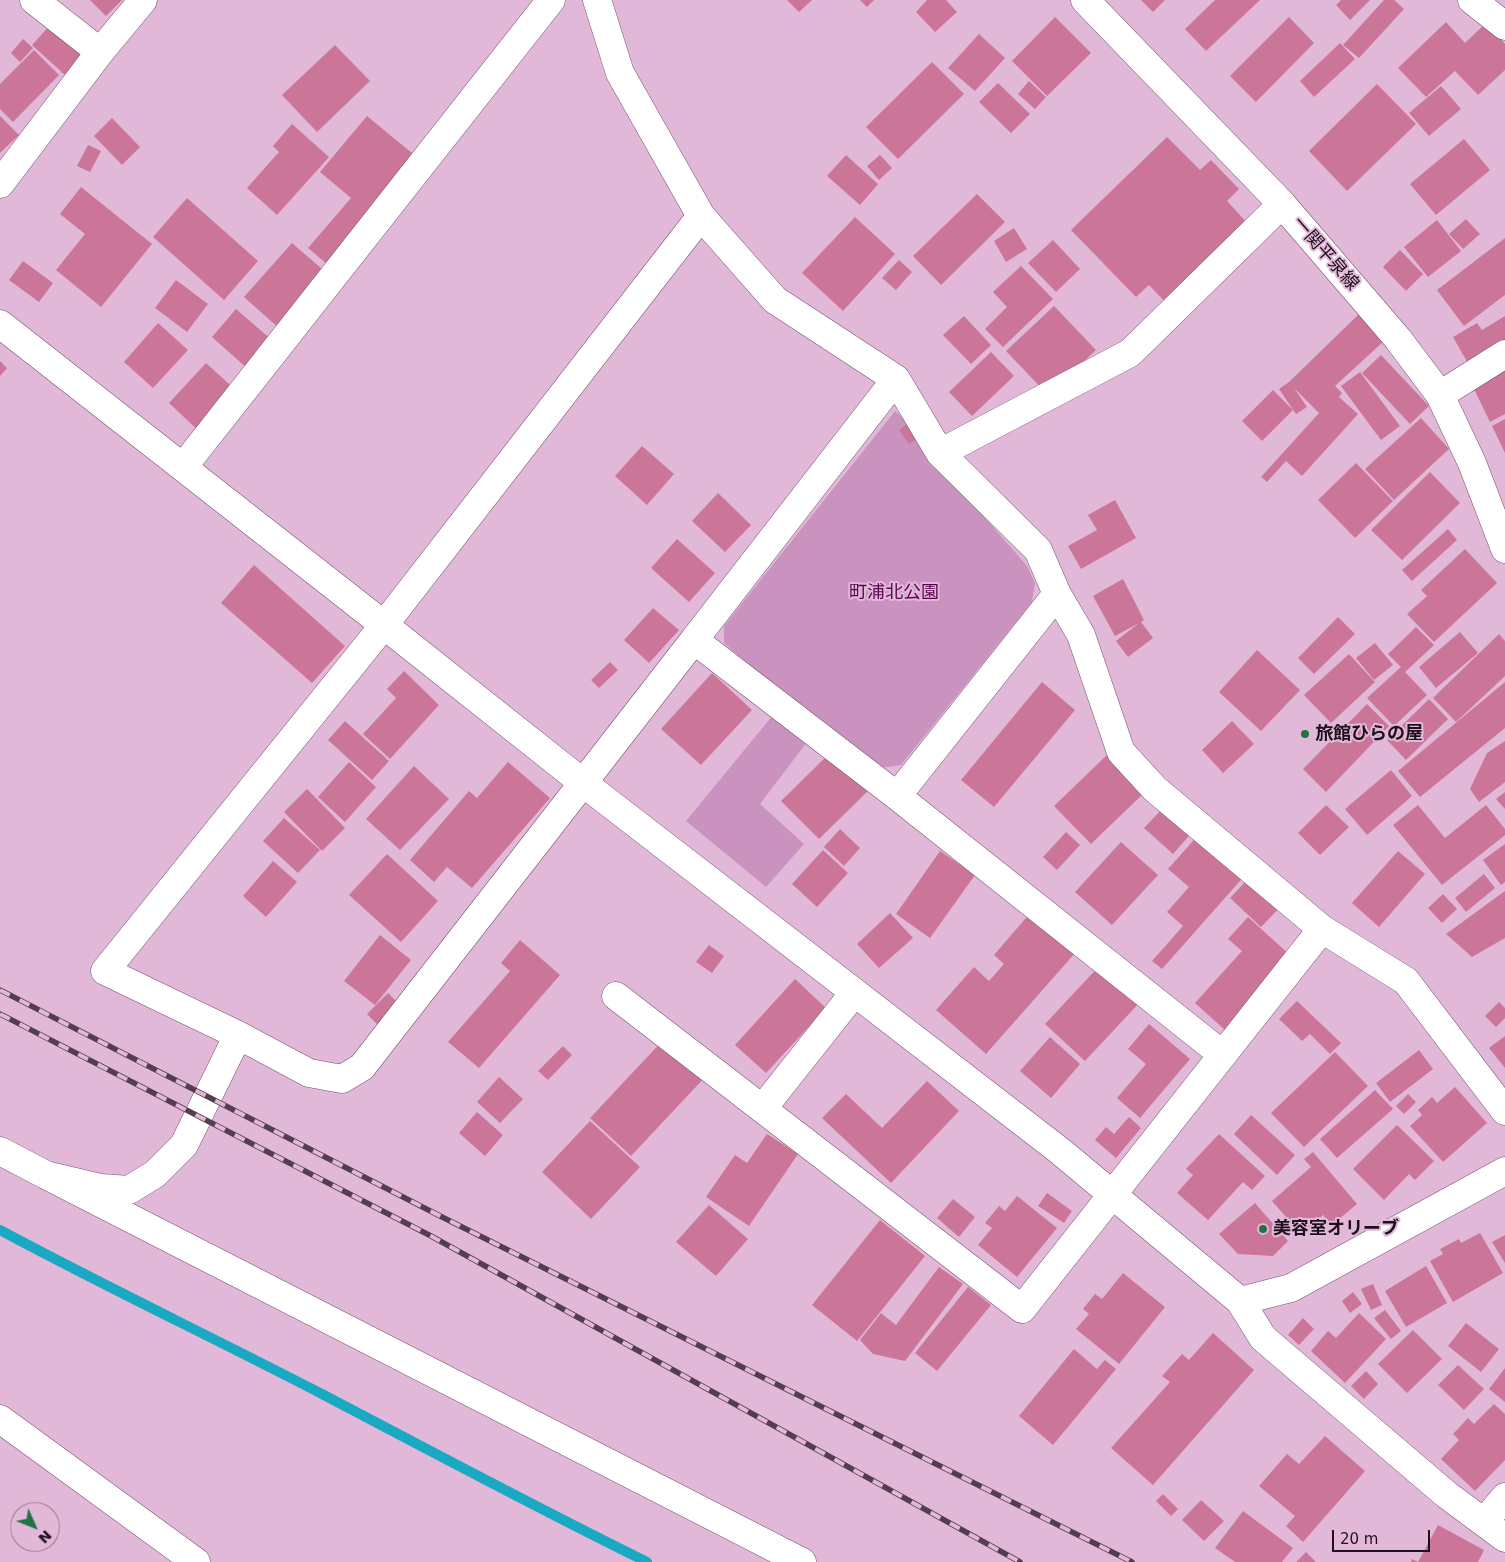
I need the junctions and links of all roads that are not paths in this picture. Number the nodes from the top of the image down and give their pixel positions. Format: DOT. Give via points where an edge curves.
graph roads {
  1 [pos="34,0"];
  2 [pos="143,0"];
  3 [pos="551,0"];
  4 [pos="597,0"];
  5 [pos="1085,0"];
  6 [pos="1472,0"];
  7 [pos="1505,26"];
  8 [pos="100,52"];
  9 [pos="0,184"];
  10 [pos="1282,204"];
  11 [pos="701,216"];
  12 [pos="0,324"];
  13 [pos="1505,354"];
  14 [pos="896,380"];
  15 [pos="1440,395"];
  16 [pos="940,453"];
  17 [pos="183,467"];
  18 [pos="1505,549"];
  19 [pos="1057,594"];
  20 [pos="384,625"];
  21 [pos="694,640"];
  22 [pos="582,782"];
  23 [pos="897,796"];
  24 [pos="1322,929"];
  25 [pos="854,993"];
  26 [pos="616,996"];
  27 [pos="238,1035"];
  28 [pos="1222,1055"];
  29 [pos="763,1108"];
  30 [pos="1505,1111"];
  31 [pos="0,1151"];
  32 [pos="1505,1171"];
  33 [pos="46,1175"];
  34 [pos="1113,1195"];
  35 [pos="1240,1300"];
  36 [pos="0,1419"];
  37 [pos="1505,1497"];
  38 [pos="1495,1530"];
  39 [pos="196,1562"];
  40 [pos="802,1562"];
  1 -- 8 [label="street"];
  2 -- 8 [label="street"];
  3 -- 17 [label="street"];
  4 -- 11 [label="street" via="620,73"];
  5 -- 10 [label="street, 一関平泉線"];
  6 -- 7 [label="street"];
  8 -- 9 [label="street"];
  10 -- 15 [label="street, 一関平泉線" via="1398,339"];
  10 -- 16 [label="street" via="1130,353"];
  11 -- 14 [label="street" via="775,300"];
  11 -- 20 [label="street"];
  12 -- 17 [label="street"];
  13 -- 15 [label="street"];
  14 -- 16 [label="street"];
  14 -- 21 [label="street"];
  15 -- 18 [label="street, 一関平泉線" via="1472,464"];
  16 -- 19 [label="street" via="1038,550"];
  17 -- 20 [label="street"];
  19 -- 23 [label="street"];
  19 -- 24 [label="street" via="1081,635 1121,752 1155,789"];
  20 -- 22 [label="street"];
  20 -- 27 [label="street" via="105,972"];
  21 -- 22 [label="street"];
  21 -- 23 [label="street"];
  22 -- 25 [label="street"];
  22 -- 27 [label="street" via="362,1067 342,1079 309,1073"];
  23 -- 28 [label="street"];
  24 -- 28 [label="street"];
  24 -- 30 [label="street" via="1406,981"];
  25 -- 29 [label="street"];
  25 -- 34 [label="street"];
  26 -- 29 [label="street"];
  27 -- 33 [label="street" via="184,1144 155,1174 129,1190 101,1188"];
  28 -- 34 [label="street"];
  29 -- 34 [label="street" via="1022,1309"];
  31 -- 33 [label="street"];
  32 -- 35 [label="street" via="1291,1288"];
  33 -- 40 [label="street"];
  34 -- 35 [label="street"];
  35 -- 38 [label="street" via="1263,1338 1446,1495"];
  36 -- 39 [label="street"];
  37 -- 38 [label="street"];
}
